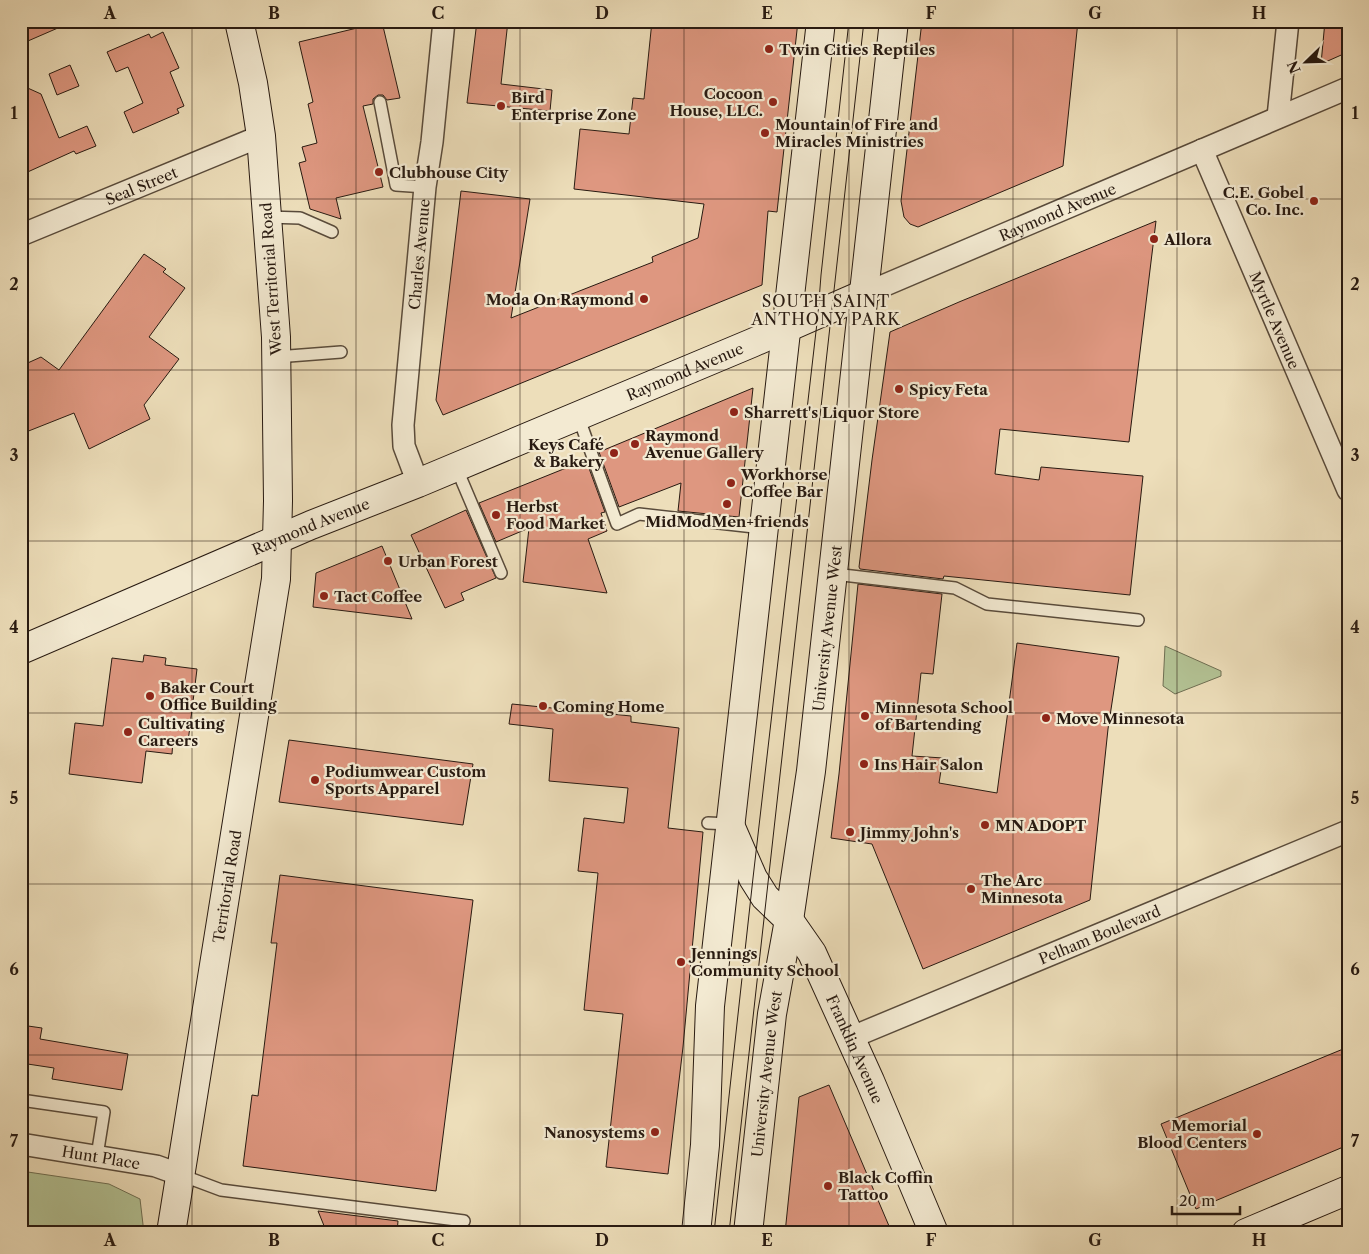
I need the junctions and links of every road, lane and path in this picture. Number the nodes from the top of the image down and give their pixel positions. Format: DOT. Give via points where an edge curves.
graph roads {
  1 [pos="239,21"];
  2 [pos="444,21"];
  3 [pos="820,21"];
  4 [pos="894,21"];
  5 [pos="1288,21"];
  6 [pos="1348,88"];
  7 [pos="380,102"];
  8 [pos="1278,118"];
  9 [pos="261,136"];
  10 [pos="1202,150"];
  11 [pos="425,188"];
  12 [pos="267,217"];
  13 [pos="332,232"];
  14 [pos="21,235"];
  15 [pos="864,294"];
  16 [pos="787,327"];
  17 [pos="341,352"];
  18 [pos="276,357"];
  19 [pos="578,416"];
  20 [pos="1343,463"];
  21 [pos="456,467"];
  22 [pos="418,483"];
  23 [pos="1348,490"];
  24 [pos="763,528"];
  25 [pos="277,540"];
  26 [pos="501,572"];
  27 [pos="834,574"];
  28 [pos="1138,620"];
  29 [pos="21,650"];
  30 [pos="719,823"];
  31 [pos="1348,831"];
  32 [pos="789,920"];
  33 [pos="850,1038"];
  34 [pos="21,1100"];
  35 [pos="21,1144"];
  36 [pos="97,1156"];
  37 [pos="180,1176"];
  38 [pos="1348,1190"];
  39 [pos="464,1221"];
  40 [pos="171,1233"];
  41 [pos="696,1233"];
  42 [pos="748,1233"];
  43 [pos="934,1233"];
  44 [pos="1246,1233"];
  1 -- 9 [label="street, West Territorial Road" via="254,83"];
  2 -- 11 [label="street, Charles Avenue"];
  3 -- 16 [label="street"];
  4 -- 15 [label="street, University Avenue West"];
  5 -- 8 [label="street"];
  6 -- 8 [label="street, Raymond Avenue"];
  7 -- 11 [label="lane" via="396,185"];
  8 -- 10 [label="street, Raymond Avenue"];
  9 -- 12 [label="street, West Territorial Road"];
  9 -- 14 [label="street, Seal Street"];
  10 -- 15 [label="street, Raymond Avenue"];
  10 -- 20 [label="street, Myrtle Avenue"];
  11 -- 22 [label="street, Charles Avenue" via="403,425 404,446"];
  12 -- 13 [label="lane" via="300,218"];
  12 -- 18 [label="street, West Territorial Road"];
  15 -- 16 [label="street, Raymond Avenue"];
  15 -- 27 [label="street, University Avenue West"];
  16 -- 19 [label="street, Raymond Avenue"];
  16 -- 24 [label="street"];
  17 -- 18 [label="lane"];
  18 -- 25 [label="street, West Territorial Road"];
  19 -- 21 [label="street, Raymond Avenue"];
  19 -- 24 [label="lane" via="617,524 639,514"];
  20 -- 23 [label="street, Myrtle Avenue"];
  21 -- 22 [label="street, Raymond Avenue"];
  21 -- 26 [label="lane"];
  22 -- 25 [label="street, Raymond Avenue"];
  24 -- 30 [label="street"];
  25 -- 29 [label="street, Raymond Avenue"];
  25 -- 37 [label="street, Territorial Road" via="276,579"];
  27 -- 28 [label="lane" via="955,588 987,604"];
  27 -- 32 [label="street, University Avenue West" via="811,771"];
  30 -- 32 [label="street, Franklin Avenue" via="766,897"];
  30 -- 41 [label="street" via="705,1145"];
  31 -- 33 [label="street, Pelham Boulevard"];
  32 -- 33 [label="street, Franklin Avenue" via="812,953"];
  32 -- 42 [label="street, University Avenue West" via="772,1014"];
  33 -- 43 [label="street, Franklin Avenue"];
  34 -- 36 [label="lane" via="104,1112"];
  35 -- 36 [label="street, Hunt Place"];
  36 -- 37 [label="street, Hunt Place" via="156,1166"];
  37 -- 39 [label="lane" via="221,1190"];
  37 -- 40 [label="street, Territorial Road"];
  38 -- 44 [label="street"];
}
